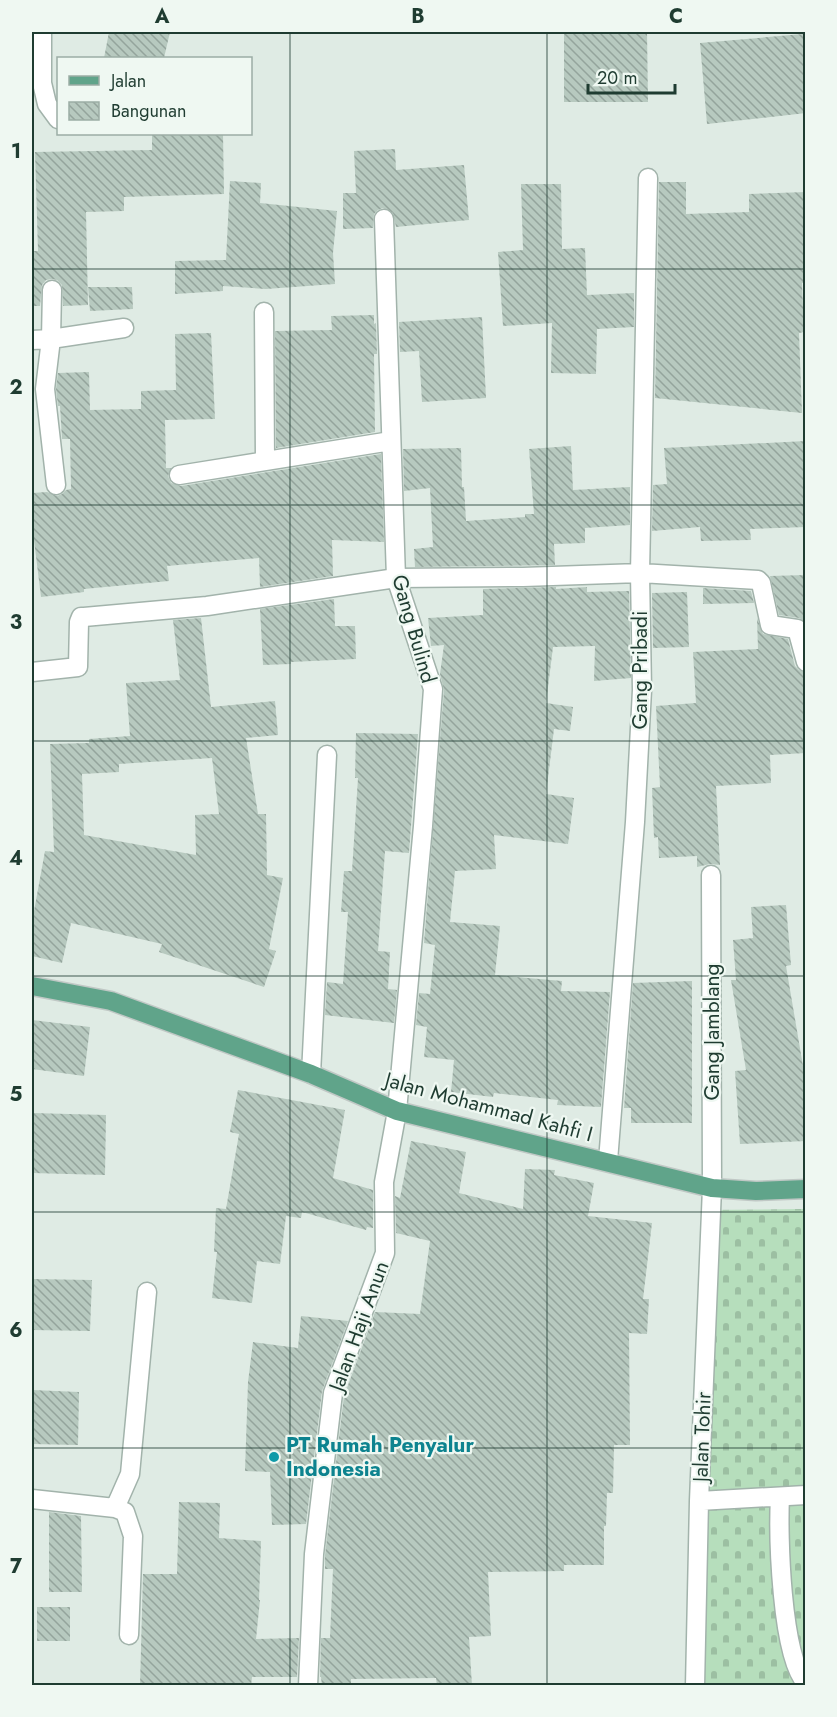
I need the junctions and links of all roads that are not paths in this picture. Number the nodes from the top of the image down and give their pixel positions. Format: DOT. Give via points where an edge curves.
graph roads {
  1 [pos="42,32"];
  2 [pos="57,118"];
  3 [pos="648,178"];
  4 [pos="384,219"];
  5 [pos="52,290"];
  6 [pos="264,312"];
  7 [pos="124,328"];
  8 [pos="51,339"];
  9 [pos="32,340"];
  10 [pos="391,441"];
  11 [pos="265,461"];
  12 [pos="179,475"];
  13 [pos="56,485"];
  14 [pos="640,573"];
  15 [pos="396,578"];
  16 [pos="806,662"];
  17 [pos="32,672"];
  18 [pos="327,755"];
  19 [pos="711,875"];
  20 [pos="32,986"];
  21 [pos="311,1074"];
  22 [pos="397,1111"];
  23 [pos="608,1161"];
  24 [pos="712,1188"];
  25 [pos="806,1189"];
  26 [pos="147,1292"];
  27 [pos="806,1495"];
  28 [pos="780,1497"];
  29 [pos="32,1499"];
  30 [pos="699,1501"];
  31 [pos="115,1508"];
  32 [pos="129,1635"];
  33 [pos="806,1683"];
  34 [pos="308,1686"];
  35 [pos="695,1686"];
  1 -- 2 [label="street" via="42,83 47,104"];
  3 -- 14 [label="street, Gang Pribadi"];
  4 -- 10 [label="street, Gang Bulind"];
  5 -- 8 [label="street"];
  6 -- 11 [label="street"];
  7 -- 8 [label="street"];
  8 -- 9 [label="street"];
  8 -- 13 [label="street" via="45,389"];
  10 -- 11 [label="street"];
  10 -- 15 [label="street, Gang Bulind"];
  11 -- 12 [label="street"];
  14 -- 15 [label="street"];
  14 -- 16 [label="street" via="759,580 770,625 797,629"];
  14 -- 23 [label="street, Gang Pribadi" via="642,690 637,789"];
  15 -- 17 [label="street" via="207,606 81,617 79,666"];
  15 -- 22 [label="street, Gang Bulind" via="433,689"];
  18 -- 21 [label="street"];
  19 -- 24 [label="street, Gang Jamblang"];
  20 -- 21 [label="main road, Jalan Mohammad Kahfi I" via="111,1001"];
  21 -- 22 [label="main road, Jalan Mohammad Kahfi I"];
  22 -- 23 [label="main road, Jalan Mohammad Kahfi I"];
  22 -- 34 [label="street, Jalan Haji Anun" via="384,1182 385,1253 333,1393 314,1554"];
  23 -- 24 [label="main road, Jalan Mohammad Kahfi I"];
  24 -- 25 [label="main road, Jalan Mohammad Kahfi I"];
  24 -- 30 [label="street, Jalan Tohir"];
  26 -- 31 [label="street" via="130,1474"];
  27 -- 28 [label="street"];
  28 -- 30 [label="street"];
  28 -- 33 [label="street" via="778,1526 787,1635 799,1676"];
  29 -- 31 [label="street"];
  30 -- 35 [label="street, Jalan Tohir"];
  31 -- 32 [label="street" via="125,1512 133,1536"];
}
